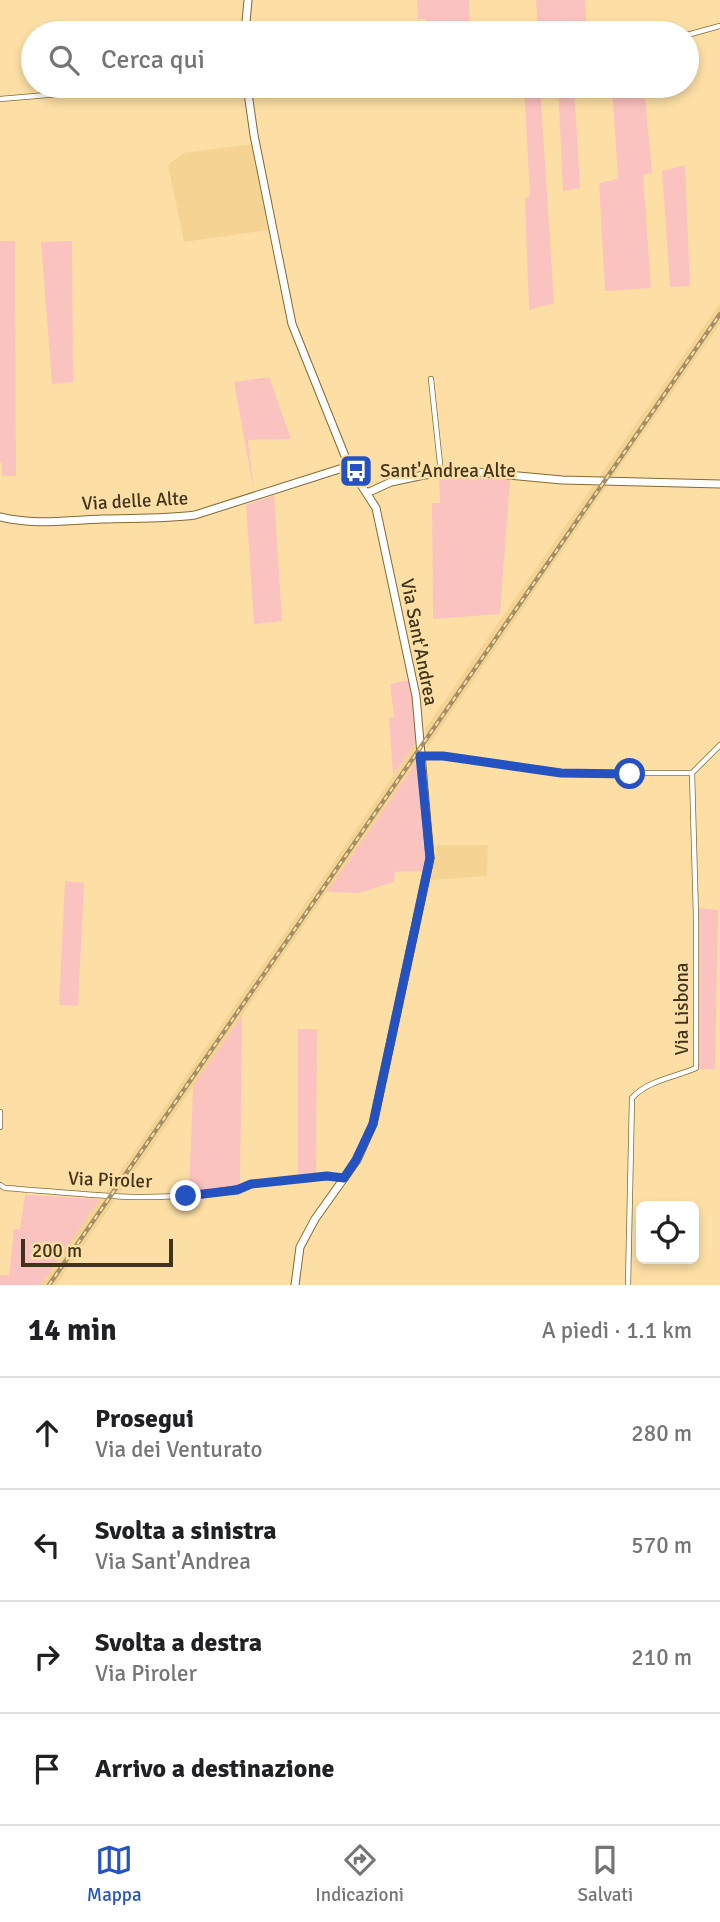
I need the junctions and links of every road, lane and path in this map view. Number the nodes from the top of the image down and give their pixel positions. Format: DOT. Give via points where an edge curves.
graph roads {
  1 [pos="248,0"];
  2 [pos="245,21"];
  3 [pos="720,26"];
  4 [pos="699,32"];
  5 [pos="32,98"];
  6 [pos="249,98"];
  7 [pos="0,99"];
  8 [pos="431,379"];
  9 [pos="349,466"];
  10 [pos="441,473"];
  11 [pos="720,484"];
  12 [pos="367,493"];
  13 [pos="0,517"];
  14 [pos="720,745"];
  15 [pos="420,756"];
  16 [pos="692,773"];
  17 [pos="0,1112"];
  18 [pos="0,1128"];
  19 [pos="344,1178"];
  20 [pos="0,1185"];
  21 [pos="295,1285"];
  22 [pos="628,1285"];
  1 -- 2 [label="street"];
  3 -- 4 [label="street"];
  5 -- 7 [label="street"];
  6 -- 9 [label="street, Via Sant'Andrea" via="292,324"];
  8 -- 10 [label="street"];
  9 -- 12 [label="street, Via Sant'Andrea"];
  9 -- 13 [label="street, Via delle Alte" via="195,515 32,523"];
  10 -- 11 [label="street"];
  10 -- 12 [label="street" via="391,482"];
  12 -- 15 [label="street, Via Sant'Andrea" via="376,508 416,696"];
  14 -- 16 [label="street"];
  15 -- 16 [label="street" via="561,773"];
  15 -- 19 [label="street, Via Sant'Andrea" via="430,858 373,1124"];
  16 -- 22 [label="street, Via Lisbona" via="696,1068 662,1080 632,1098"];
  17 -- 18 [label="street"];
  19 -- 20 [label="street, Via Piroler" via="251,1184 186,1196"];
  19 -- 21 [label="street, Via Sant'Andrea" via="300,1247"];
}
